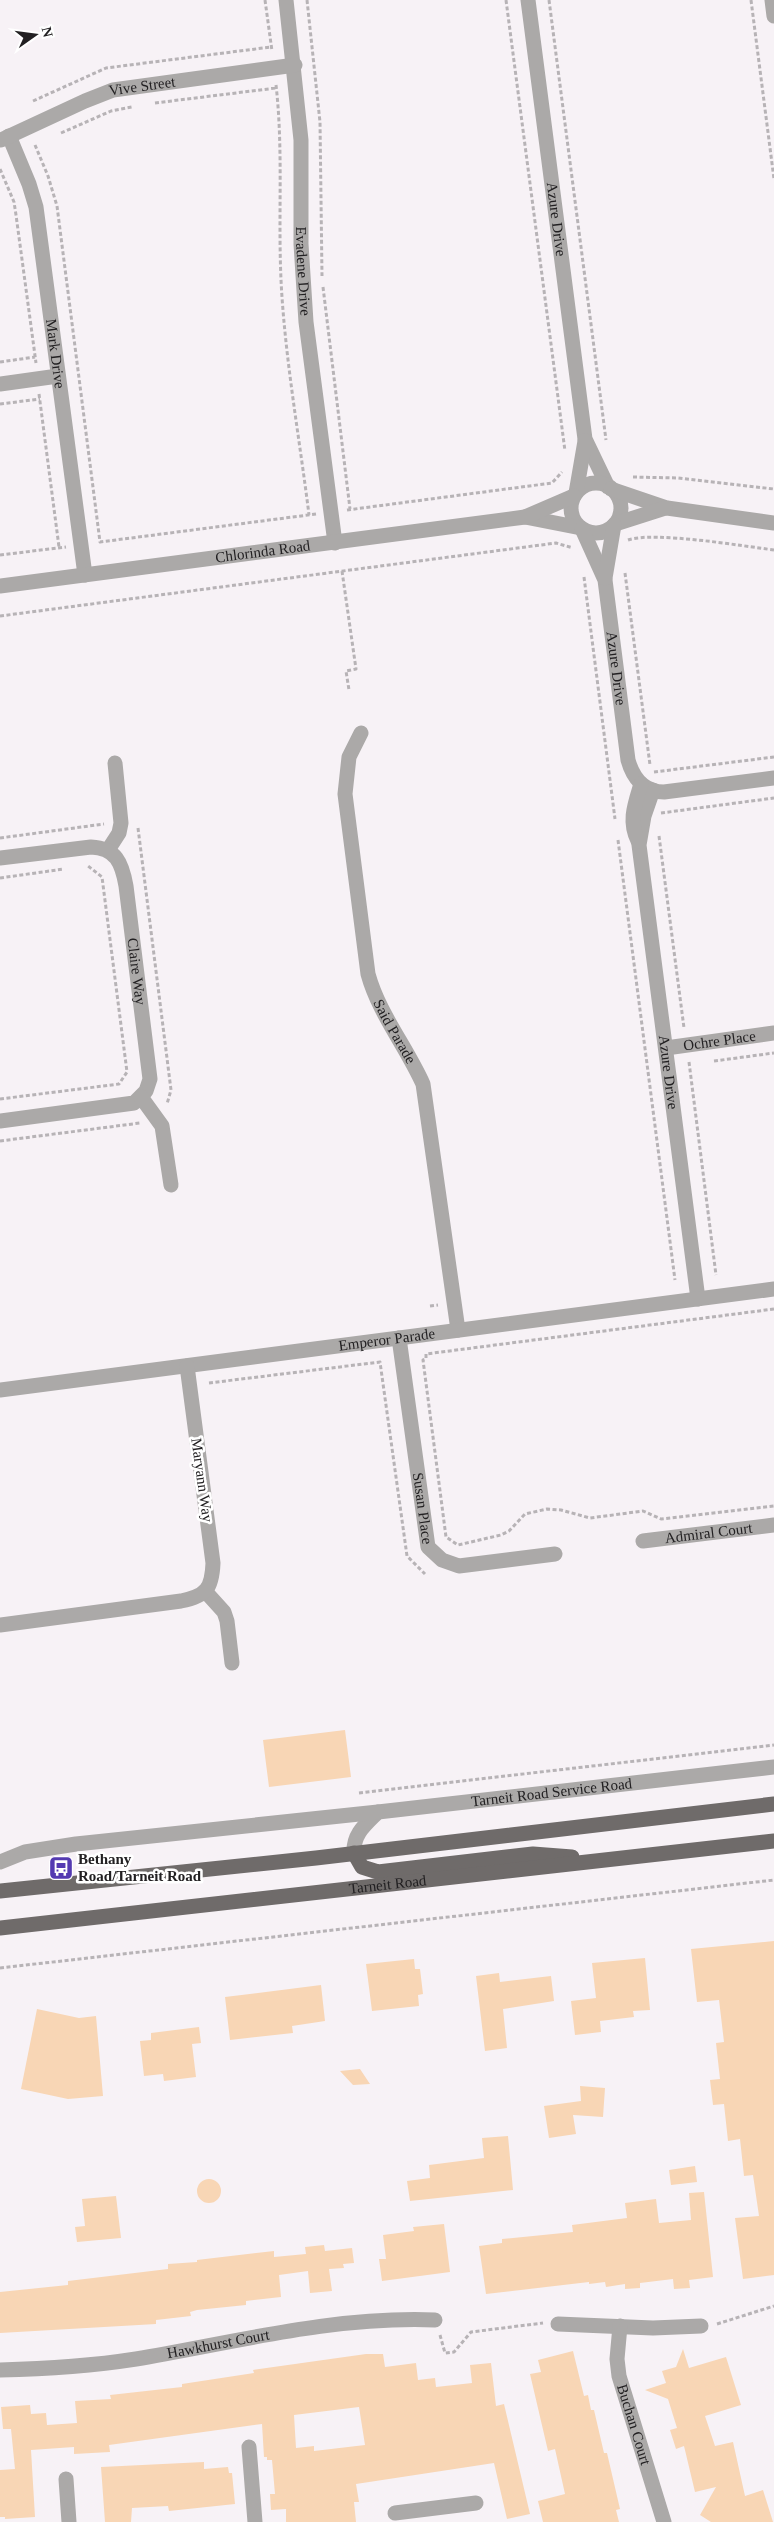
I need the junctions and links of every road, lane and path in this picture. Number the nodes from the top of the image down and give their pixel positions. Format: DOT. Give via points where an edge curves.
graph roads {
  1 [pos="286,0"];
  2 [pos="307,0"];
  3 [pos="528,0"];
  4 [pos="549,0"];
  5 [pos="751,0"];
  6 [pos="772,0"];
  7 [pos="774,16"];
  8 [pos="295,65"];
  9 [pos="276,88"];
  10 [pos="151,104"];
  11 [pos="141,105"];
  12 [pos="56,136"];
  13 [pos="4,138"];
  14 [pos="41,142"];
  15 [pos="35,145"];
  16 [pos="0,169"];
  17 [pos="774,179"];
  18 [pos="35,357"];
  19 [pos="0,362"];
  20 [pos="58,376"];
  21 [pos="38,379"];
  22 [pos="0,384"];
  23 [pos="40,398"];
  24 [pos="0,404"];
  25 [pos="585,439"];
  26 [pos="606,442"];
  27 [pos="626,477"];
  28 [pos="609,488"];
  29 [pos="774,489"];
  30 [pos="575,495"];
  31 [pos="667,508"];
  32 [pos="350,510"];
  33 [pos="525,517"];
  34 [pos="774,523"];
  35 [pos="614,524"];
  36 [pos="582,529"];
  37 [pos="100,542"];
  38 [pos="335,543"];
  39 [pos="621,543"];
  40 [pos="81,545"];
  41 [pos="59,547"];
  42 [pos="580,550"];
  43 [pos="774,550"];
  44 [pos="0,555"];
  45 [pos="342,571"];
  46 [pos="624,572"];
  47 [pos="85,575"];
  48 [pos="583,575"];
  49 [pos="605,580"];
  50 [pos="0,586"];
  51 [pos="0,616"];
  52 [pos="349,690"];
  53 [pos="360,734"];
  54 [pos="774,756"];
  55 [pos="115,763"];
  56 [pos="774,778"];
  57 [pos="647,787"];
  58 [pos="774,798"];
  59 [pos="615,820"];
  60 [pos="120,826"];
  61 [pos="658,833"];
  62 [pos="0,838"];
  63 [pos="618,839"];
  64 [pos="108,850"];
  65 [pos="0,858"];
  66 [pos="81,867"];
  67 [pos="72,868"];
  68 [pos="0,878"];
  69 [pos="774,1033"];
  70 [pos="686,1044"];
  71 [pos="666,1048"];
  72 [pos="774,1053"];
  73 [pos="708,1061"];
  74 [pos="698,1063"];
  75 [pos="689,1064"];
  76 [pos="141,1097"];
  77 [pos="0,1099"];
  78 [pos="157,1116"];
  79 [pos="0,1121"];
  80 [pos="0,1141"];
  81 [pos="171,1186"];
  82 [pos="716,1275"];
  83 [pos="674,1280"];
  84 [pos="774,1289"];
  85 [pos="698,1299"];
  86 [pos="774,1309"];
  87 [pos="458,1330"];
  88 [pos="400,1338"];
  89 [pos="186,1366"];
  90 [pos="209,1383"];
  91 [pos="0,1390"];
  92 [pos="774,1506"];
  93 [pos="774,1525"];
  94 [pos="643,1541"];
  95 [pos="554,1554"];
  96 [pos="425,1574"];
  97 [pos="205,1592"];
  98 [pos="0,1625"];
  99 [pos="232,1663"];
  100 [pos="774,1745"];
  101 [pos="774,1767"];
  102 [pos="359,1793"];
  103 [pos="774,1804"];
  104 [pos="378,1812"];
  105 [pos="774,1840"];
  106 [pos="354,1853"];
  107 [pos="609,1860"];
  108 [pos="0,1862"];
  109 [pos="774,1880"];
  110 [pos="0,1891"];
  111 [pos="0,1928"];
  112 [pos="0,1968"];
  113 [pos="774,2306"];
  114 [pos="435,2320"];
  115 [pos="558,2324"];
  116 [pos="620,2326"];
  117 [pos="701,2326"];
  118 [pos="0,2370"];
  119 [pos="249,2447"];
  120 [pos="66,2479"];
  121 [pos="476,2503"];
  122 [pos="395,2513"];
  123 [pos="443,2515"];
  124 [pos="69,2522"];
  125 [pos="255,2522"];
  126 [pos="664,2522"];
  1 -- 8 [label="street, Evadene Drive"];
  2 -- 32 [label="path" via="320,122 324,304"];
  3 -- 25 [label="street, Azure Drive"];
  4 -- 26 [label="path"];
  5 -- 17 [label="path"];
  6 -- 7 [label="street"];
  8 -- 13 [label="street, Vive Street" via="113,90"];
  8 -- 38 [label="street, Evadene Drive" via="301,140 301,244 306,322"];
  9 -- 10 [label="path"];
  11 -- 12 [label="path" via="111,111"];
  13 -- 20 [label="street, Mark Drive" via="29,184 36,207"];
  14 -- 15 [label="path"];
  16 -- 18 [label="path" via="14,202"];
  18 -- 19 [label="path"];
  18 -- 21 [label="path"];
  20 -- 21 [label="street"];
  20 -- 40 [label="street, Mark Drive"];
  21 -- 22 [label="street"];
  21 -- 23 [label="path"];
  23 -- 24 [label="path"];
  23 -- 41 [label="path"];
  25 -- 28 [label="street, Azure Drive"];
  25 -- 30 [label="street, Azure Drive"];
  27 -- 29 [label="path" via="678,478"];
  28 -- 30 [label="street" via="593,484"];
  28 -- 31 [label="street"];
  28 -- 35 [label="street" via="620,504 620,514"];
  30 -- 33 [label="street, Chlorinda Road"];
  30 -- 36 [label="street" via="571,511"];
  31 -- 34 [label="street"];
  31 -- 35 [label="street"];
  33 -- 36 [label="street, Chlorinda Road"];
  33 -- 38 [label="street, Chlorinda Road"];
  35 -- 36 [label="street" via="598,533"];
  35 -- 49 [label="street, Azure Drive"];
  36 -- 49 [label="street, Azure Drive"];
  37 -- 40 [label="path"];
  38 -- 47 [label="street, Chlorinda Road"];
  39 -- 43 [label="path" via="638,537"];
  40 -- 41 [label="path"];
  40 -- 47 [label="street, Mark Drive"];
  41 -- 44 [label="path"];
  42 -- 45 [label="path" via="556,543"];
  45 -- 51 [label="path"];
  45 -- 52 [label="path" via="356,669 346,670"];
  46 -- 54 [label="path" via="651,773"];
  47 -- 50 [label="street, Chlorinda Road"];
  48 -- 59 [label="path"];
  49 -- 57 [label="street, Azure Drive" via="628,760 631,771"];
  53 -- 87 [label="street, Said Parade" via="349,757 344,794 368,974 374,996 414,1062 423,1084"];
  55 -- 60 [label="street"];
  56 -- 57 [label="street" via="664,792"];
  57 -- 58 [label="path" via="656,814"];
  57 -- 71 [label="street, Azure Drive" via="640,845"];
  60 -- 62 [label="path" via="103,824"];
  60 -- 64 [label="street"];
  60 -- 78 [label="path" via="138,824 171,1090 168,1102"];
  61 -- 70 [label="path"];
  63 -- 83 [label="path"];
  64 -- 65 [label="street" via="91,847"];
  64 -- 76 [label="street, Claire Way" via="120,861 126,886 150,1079"];
  66 -- 77 [label="path" via="90,866 102,877 127,1072 119,1084"];
  67 -- 68 [label="path"];
  69 -- 70 [label="street, Ochre Place"];
  70 -- 71 [label="street, Ochre Place"];
  70 -- 75 [label="path"];
  71 -- 85 [label="street, Azure Drive"];
  72 -- 73 [label="path"];
  74 -- 75 [label="path"];
  75 -- 82 [label="path"];
  76 -- 78 [label="street"];
  76 -- 79 [label="street" via="134,1103 123,1105"];
  78 -- 80 [label="path" via="142,1123"];
  78 -- 81 [label="street" via="162,1126"];
  84 -- 85 [label="street, Emperor Parade"];
  85 -- 87 [label="street, Emperor Parade"];
  86 -- 92 [label="path" via="426,1354 423,1360 446,1537 458,1545 502,1535 525,1514 547,1509 590,1518 643,1511 661,1519"];
  87 -- 88 [label="street, Emperor Parade"];
  88 -- 89 [label="street, Emperor Parade"];
  88 -- 95 [label="street, Susan Place" via="428,1547 442,1560 459,1566"];
  89 -- 91 [label="street, Emperor Parade"];
  89 -- 97 [label="street, Maryann Way" via="213,1564 213,1577"];
  90 -- 96 [label="path" via="380,1362 407,1556"];
  93 -- 94 [label="street, Admiral Court"];
  97 -- 98 [label="street" via="181,1601"];
  97 -- 99 [label="street" via="224,1612"];
  100 -- 102 [label="path"];
  101 -- 104 [label="street, Tarneit Road Service Road"];
  103 -- 106 [label="main road"];
  104 -- 106 [label="street" via="358,1832 353,1843"];
  104 -- 108 [label="street" via="76,1844 25,1852"];
  105 -- 107 [label="main road, Tarneit Road"];
  106 -- 107 [label="main road" via="362,1867 378,1872 533,1854"];
  106 -- 110 [label="main road"];
  107 -- 111 [label="main road, Tarneit Road"];
  109 -- 112 [label="path"];
  113 -- 117 [label="path"];
  114 -- 115 [label="path" via="445,2353 454,2352 471,2332"];
  114 -- 118 [label="street, Hawkhurst Court" via="392,2319 279,2331 134,2359 49,2369"];
  115 -- 116 [label="street"];
  116 -- 117 [label="street"];
  116 -- 126 [label="street, Buchan Court" via="619,2376"];
  119 -- 125 [label="street"];
  120 -- 124 [label="street"];
  121 -- 123 [label="street"];
  122 -- 123 [label="street"];
}
